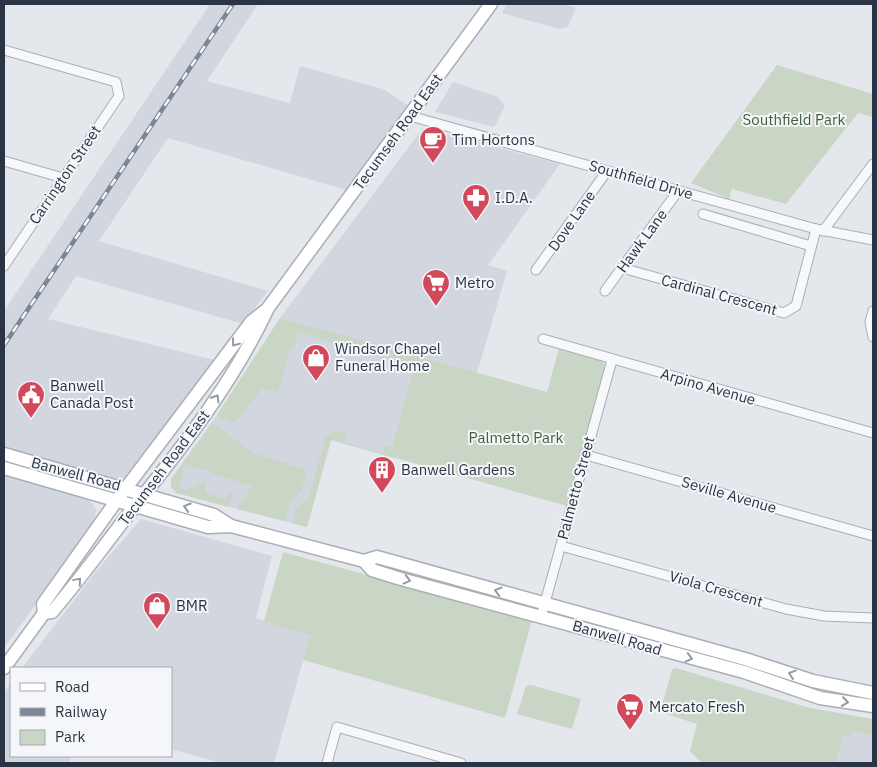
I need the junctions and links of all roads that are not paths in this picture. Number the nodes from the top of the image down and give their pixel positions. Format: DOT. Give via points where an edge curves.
graph roads {
  1 [pos="491,4"];
  2 [pos="4,50"];
  3 [pos="410,116"];
  4 [pos="4,161"];
  5 [pos="873,164"];
  6 [pos="607,171"];
  7 [pos="63,178"];
  8 [pos="678,191"];
  9 [pos="703,214"];
  10 [pos="820,230"];
  11 [pos="873,240"];
  12 [pos="812,246"];
  13 [pos="4,266"];
  14 [pos="622,268"];
  15 [pos="536,270"];
  16 [pos="605,292"];
  17 [pos="268,308"];
  18 [pos="873,310"];
  19 [pos="873,337"];
  20 [pos="543,339"];
  21 [pos="612,360"];
  22 [pos="873,433"];
  23 [pos="4,454"];
  24 [pos="586,455"];
  25 [pos="4,468"];
  26 [pos="126,488"];
  27 [pos="147,494"];
  28 [pos="117,500"];
  29 [pos="136,506"];
  30 [pos="231,526"];
  31 [pos="873,536"];
  32 [pos="560,546"];
  33 [pos="364,561"];
  34 [pos="545,603"];
  35 [pos="44,613"];
  36 [pos="541,617"];
  37 [pos="873,618"];
  38 [pos="4,668"];
  39 [pos="873,693"];
  40 [pos="873,706"];
  41 [pos="444,761"];
  42 [pos="326,763"];
  43 [pos="461,763"];
  1 -- 3 [label="main road, Tecumseh Road East"];
  2 -- 7 [label="street, Carrington Street" via="116,82 119,96"];
  3 -- 6 [label="street, Southfield Drive"];
  3 -- 17 [label="main road, Tecumseh Road East"];
  4 -- 7 [label="street"];
  5 -- 10 [label="street"];
  6 -- 8 [label="street, Southfield Drive"];
  6 -- 15 [label="street, Dove Lane"];
  7 -- 13 [label="street, Carrington Street"];
  8 -- 10 [label="street, Southfield Drive"];
  8 -- 14 [label="street, Hawk Lane"];
  9 -- 12 [label="street"];
  10 -- 11 [label="street, Southfield Drive"];
  10 -- 12 [label="street, Cardinal Crescent"];
  12 -- 14 [label="street, Cardinal Crescent" via="796,306 784,313"];
  14 -- 16 [label="street, Hawk Lane"];
  17 -- 26 [label="main road, Tecumseh Road East, one-way" via="251,322"];
  27 -- 17 [label="main road, Tecumseh Road East, one-way" via="194,433"];
  18 -- 19 [label="street" via="870,322"];
  20 -- 21 [label="street, Arpino Avenue"];
  21 -- 22 [label="street, Arpino Avenue"];
  21 -- 24 [label="street, Palmetto Street"];
  23 -- 26 [label="main road, Banwell Road"];
  24 -- 31 [label="street, Seville Avenue"];
  24 -- 32 [label="street, Palmetto Street"];
  25 -- 28 [label="main road, Banwell Road"];
  26 -- 27 [label="main road, Banwell Road"];
  26 -- 28 [label="main road, Tecumseh Road East"];
  27 -- 29 [label="main road, Tecumseh Road East"];
  30 -- 27 [label="main road, Banwell Road, one-way" via="214,515"];
  28 -- 29 [label="main road, Banwell Road"];
  28 -- 35 [label="main road, Tecumseh Road East" via="43,604"];
  29 -- 30 [label="main road, Banwell Road" via="208,527"];
  35 -- 29 [label="main road, Tecumseh Road East, one-way" via="52,612"];
  30 -- 33 [label="main road, Banwell Road"];
  32 -- 34 [label="street, Palmetto Street"];
  32 -- 37 [label="street, Viola Crescent" via="786,609 824,616"];
  34 -- 33 [label="main road, Banwell Road, one-way" via="377,557"];
  33 -- 36 [label="main road, Banwell Road, one-way" via="372,570"];
  34 -- 36 [label="street, Palmetto Street"];
  39 -- 34 [label="main road, Banwell Road, one-way" via="813,681"];
  35 -- 38 [label="main road, Tecumseh Road East"];
  36 -- 40 [label="main road, Banwell Road, one-way" via="744,672 812,696"];
  41 -- 42 [label="street" via="337,728"];
  41 -- 43 [label="street"];
}
